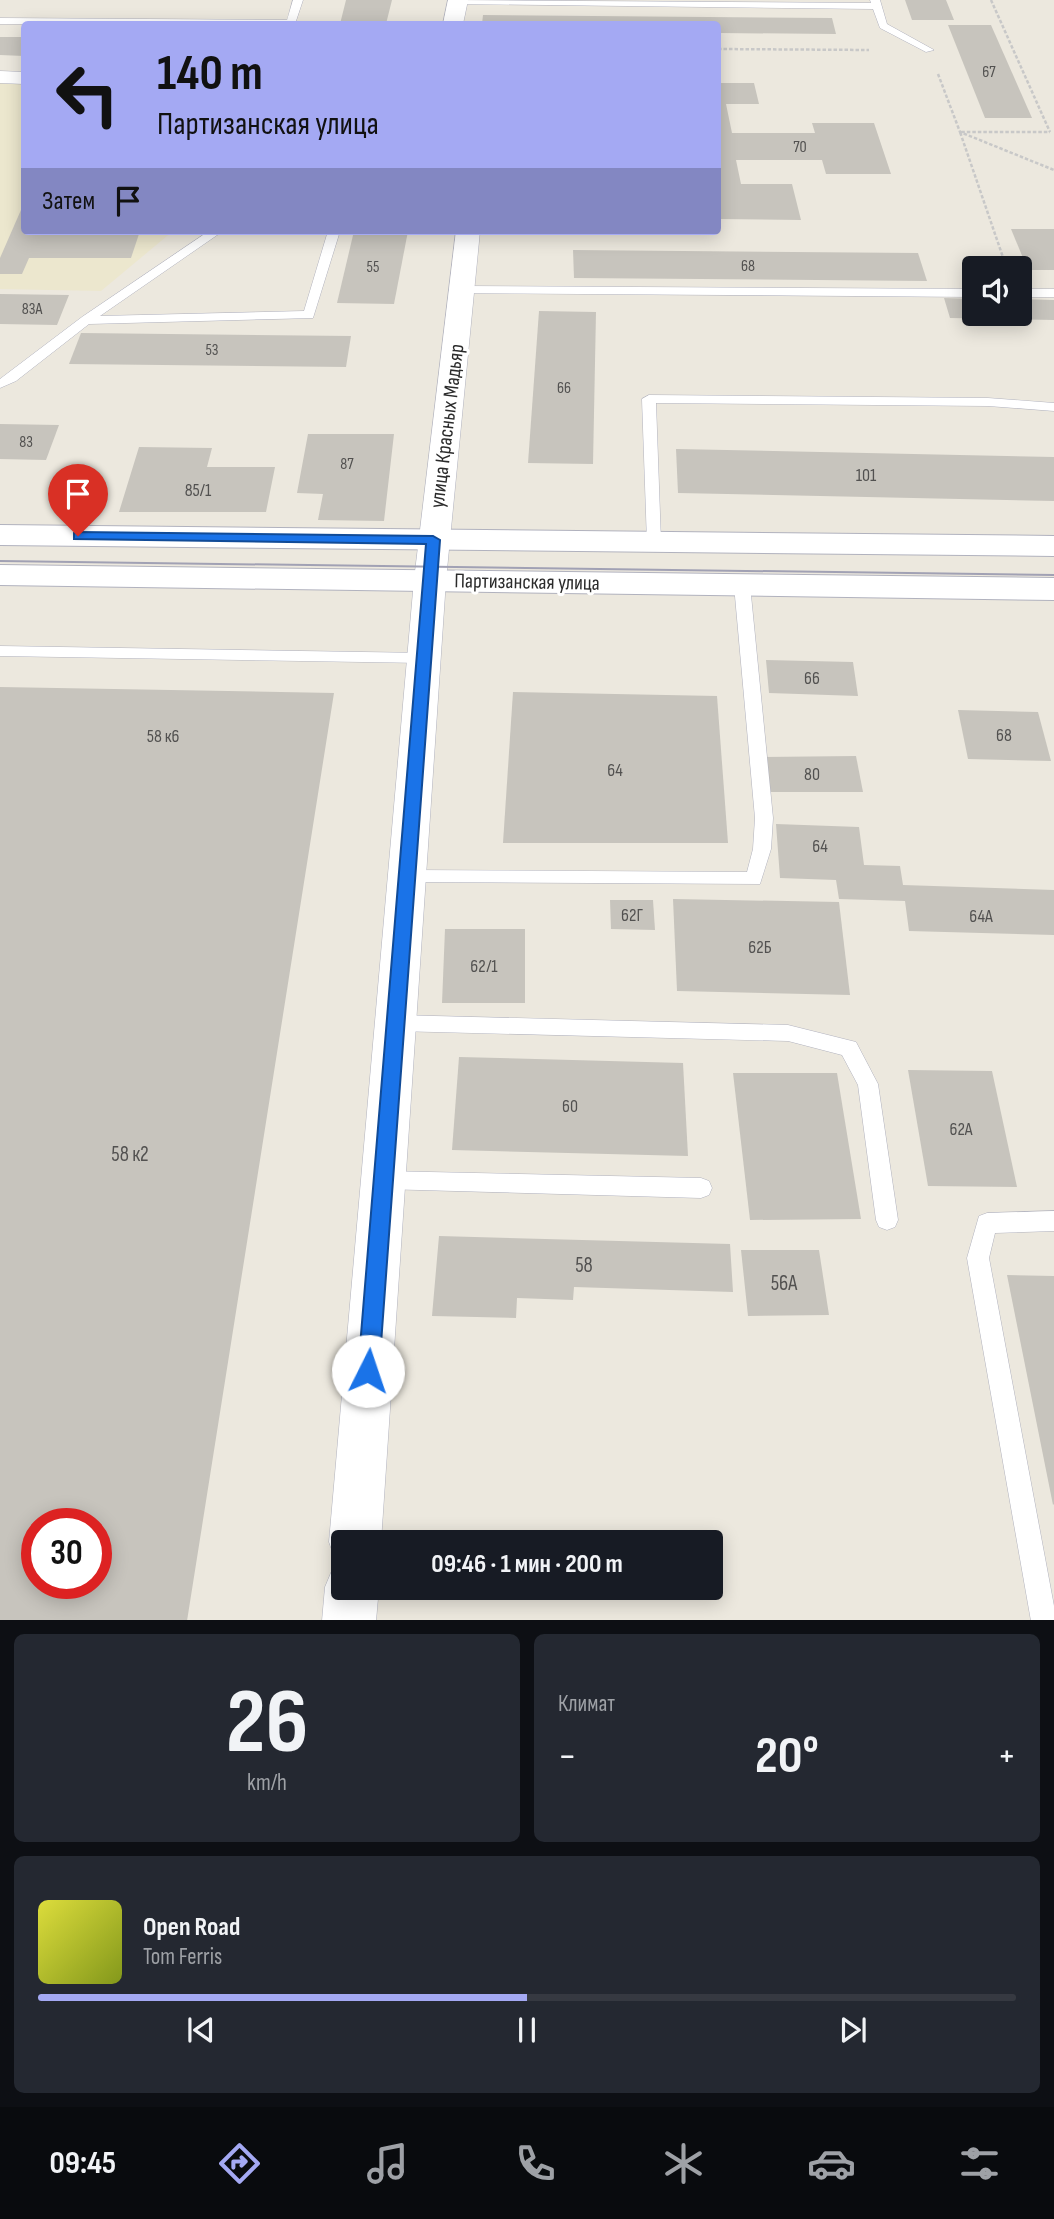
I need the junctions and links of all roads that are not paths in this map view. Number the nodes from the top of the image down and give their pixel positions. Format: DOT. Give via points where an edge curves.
graph roads {
  1 [pos="298,0"];
  2 [pos="458,1"];
  3 [pos="876,3"];
  4 [pos="0,21"];
  5 [pos="21,21"];
  6 [pos="291,21"];
  7 [pos="454,21"];
  8 [pos="929,50"];
  9 [pos="0,77"];
  10 [pos="21,78"];
  11 [pos="211,235"];
  12 [pos="333,235"];
  13 [pos="468,235"];
  14 [pos="462,290"];
  15 [pos="962,293"];
  16 [pos="1032,293"];
  17 [pos="1054,293"];
  18 [pos="86,320"];
  19 [pos="0,384"];
  20 [pos="1054,407"];
  21 [pos="0,535"];
  22 [pos="433,540"];
  23 [pos="654,542"];
  24 [pos="1054,547"];
  25 [pos="0,575"];
  26 [pos="430,580"];
  27 [pos="742,585"];
  28 [pos="1054,589"];
  29 [pos="0,650"];
  30 [pos="424,659"];
  31 [pos="407,877"];
  32 [pos="396,1023"];
  33 [pos="383,1180"];
  34 [pos="701,1188"];
  35 [pos="887,1220"];
  36 [pos="1054,1221"];
  37 [pos="356,1530"];
  38 [pos="351,1600"];
  39 [pos="349,1620"];
  40 [pos="1044,1620"];
  1 -- 6 [label="lane"];
  2 -- 3 [label="lane"];
  2 -- 7 [label="street"];
  3 -- 8 [label="lane" via="883,26"];
  4 -- 5 [label="lane"];
  9 -- 10 [label="street"];
  11 -- 18 [label="lane"];
  12 -- 18 [label="lane" via="309,315"];
  13 -- 14 [label="street, улица Красных Мадьяр"];
  14 -- 15 [label="lane"];
  14 -- 22 [label="street, улица Красных Мадьяр"];
  16 -- 17 [label="lane"];
  18 -- 19 [label="lane"];
  20 -- 23 [label="lane" via="988,402 649,399"];
  21 -- 22 [label="street, Партизанская улица"];
  22 -- 23 [label="street, Партизанская улица"];
  22 -- 26 [label="street, улица Красных Мадьяр"];
  23 -- 24 [label="street, Партизанская улица"];
  25 -- 26 [label="street, Партизанская улица"];
  26 -- 27 [label="street, Партизанская улица"];
  26 -- 30 [label="street, улица Красных Мадьяр"];
  27 -- 28 [label="street, Партизанская улица"];
  27 -- 31 [label="lane" via="764,818 754,879"];
  29 -- 30 [label="lane"];
  30 -- 31 [label="street, улица Красных Мадьяр"];
  31 -- 32 [label="street, улица Красных Мадьяр"];
  32 -- 33 [label="street, улица Красных Мадьяр"];
  32 -- 35 [label="lane" via="788,1033 849,1048 868,1084"];
  33 -- 34 [label="lane"];
  33 -- 37 [label="street, улица Красных Мадьяр"];
  36 -- 40 [label="lane" via="987,1223 978,1258"];
  38 -- 39 [label="street"];
}
